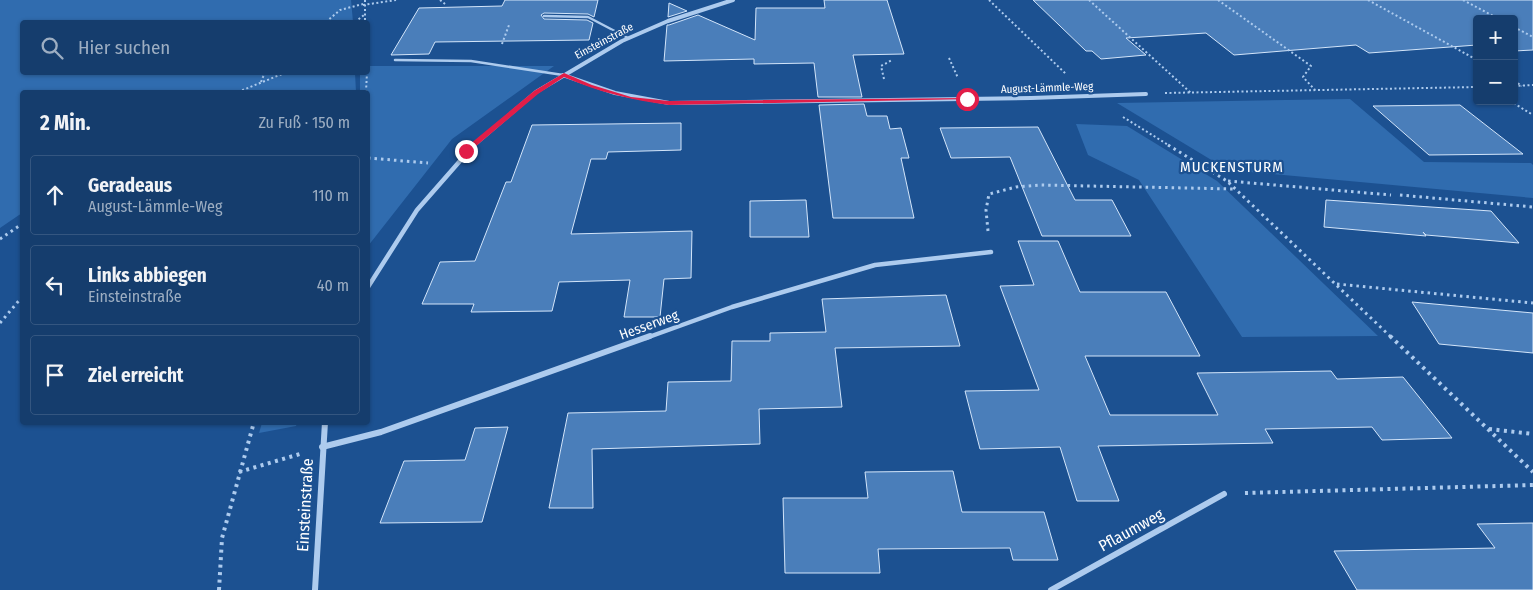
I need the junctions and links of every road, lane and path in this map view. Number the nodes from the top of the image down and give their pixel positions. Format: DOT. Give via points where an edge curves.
graph roads {
  1 [pos="365,0"];
  2 [pos="396,0"];
  3 [pos="440,0"];
  4 [pos="733,0"];
  5 [pos="989,0"];
  6 [pos="1089,0"];
  7 [pos="1218,0"];
  8 [pos="1368,0"];
  9 [pos="1463,0"];
  10 [pos="363,4"];
  11 [pos="445,4"];
  12 [pos="364,15"];
  13 [pos="1491,15"];
  14 [pos="544,16"];
  15 [pos="328,20"];
  16 [pos="358,20"];
  17 [pos="365,20"];
  18 [pos="1518,29"];
  19 [pos="1533,37"];
  20 [pos="628,38"];
  21 [pos="1473,58"];
  22 [pos="395,60"];
  23 [pos="264,75"];
  24 [pos="279,75"];
  25 [pos="367,75"];
  26 [pos="564,75"];
  27 [pos="261,82"];
  28 [pos="1518,84"];
  29 [pos="1518,86"];
  30 [pos="1522,86"];
  31 [pos="1533,86"];
  32 [pos="1473,87"];
  33 [pos="243,90"];
  34 [pos="366,90"];
  35 [pos="1316,90"];
  36 [pos="1191,93"];
  37 [pos="1146,94"];
  38 [pos="1087,95"];
  39 [pos="1517,105"];
  40 [pos="1533,115"];
  41 [pos="370,158"];
  42 [pos="456,164"];
  43 [pos="1227,181"];
  44 [pos="1236,189"];
  45 [pos="1392,195"];
  46 [pos="1400,195"];
  47 [pos="1533,206"];
  48 [pos="20,225"];
  49 [pos="0,239"];
  50 [pos="991,252"];
  51 [pos="370,283"];
  52 [pos="1337,284"];
  53 [pos="20,299"];
  54 [pos="1533,303"];
  55 [pos="0,323"];
  56 [pos="253,425"];
  57 [pos="325,425"];
  58 [pos="1488,429"];
  59 [pos="1533,434"];
  60 [pos="322,448"];
  61 [pos="239,472"];
  62 [pos="1533,472"];
  63 [pos="1533,485"];
  64 [pos="1224,494"];
  65 [pos="219,590"];
  66 [pos="315,590"];
  67 [pos="1051,590"];
  1 -- 10 [label="path"];
  2 -- 10 [label="path"];
  3 -- 11 [label="path"];
  4 -- 20 [label="street, Einsteinstraße"];
  5 -- 38 [label="path"];
  6 -- 36 [label="path"];
  7 -- 35 [label="path" via="1311,66 1303,77"];
  8 -- 21 [label="path"];
  9 -- 13 [label="path"];
  10 -- 12 [label="path"];
  10 -- 15 [label="path" via="340,10"];
  12 -- 16 [label="path"];
  12 -- 17 [label="path"];
  14 -- 20 [label="lane" via="588,17"];
  18 -- 19 [label="path"];
  20 -- 26 [label="street, Einsteinstraße"];
  22 -- 26 [label="lane" via="471,61"];
  23 -- 27 [label="path"];
  24 -- 27 [label="path"];
  25 -- 34 [label="path"];
  26 -- 38 [label="street, August-Lämmle-Weg" via="630,98 669,103"];
  26 -- 42 [label="street, Einsteinstraße" via="536,92 466,151"];
  27 -- 33 [label="path"];
  28 -- 30 [label="path"];
  29 -- 30 [label="path"];
  30 -- 31 [label="path"];
  32 -- 35 [label="path"];
  35 -- 36 [label="path"];
  36 -- 37 [label="path"];
  37 -- 38 [label="street, August-Lämmle-Weg"];
  38 -- 43 [label="path"];
  39 -- 40 [label="path"];
  41 -- 42 [label="path"];
  42 -- 51 [label="street, Einsteinstraße" via="417,210"];
  43 -- 44 [label="path"];
  43 -- 45 [label="path"];
  44 -- 50 [label="path" via="1016,187 989,194 986,210"];
  44 -- 52 [label="path"];
  46 -- 47 [label="path"];
  48 -- 49 [label="path"];
  50 -- 60 [label="street, Hesserweg" via="875,265 732,308 381,432"];
  52 -- 54 [label="path"];
  52 -- 58 [label="path"];
  53 -- 55 [label="path"];
  56 -- 61 [label="path"];
  57 -- 60 [label="street, Einsteinstraße"];
  58 -- 59 [label="path"];
  58 -- 62 [label="path"];
  60 -- 61 [label="path"];
  60 -- 66 [label="street, Einsteinstraße"];
  61 -- 65 [label="path" via="222,538"];
  63 -- 64 [label="path"];
  64 -- 67 [label="street, Pflaumweg"];
}
